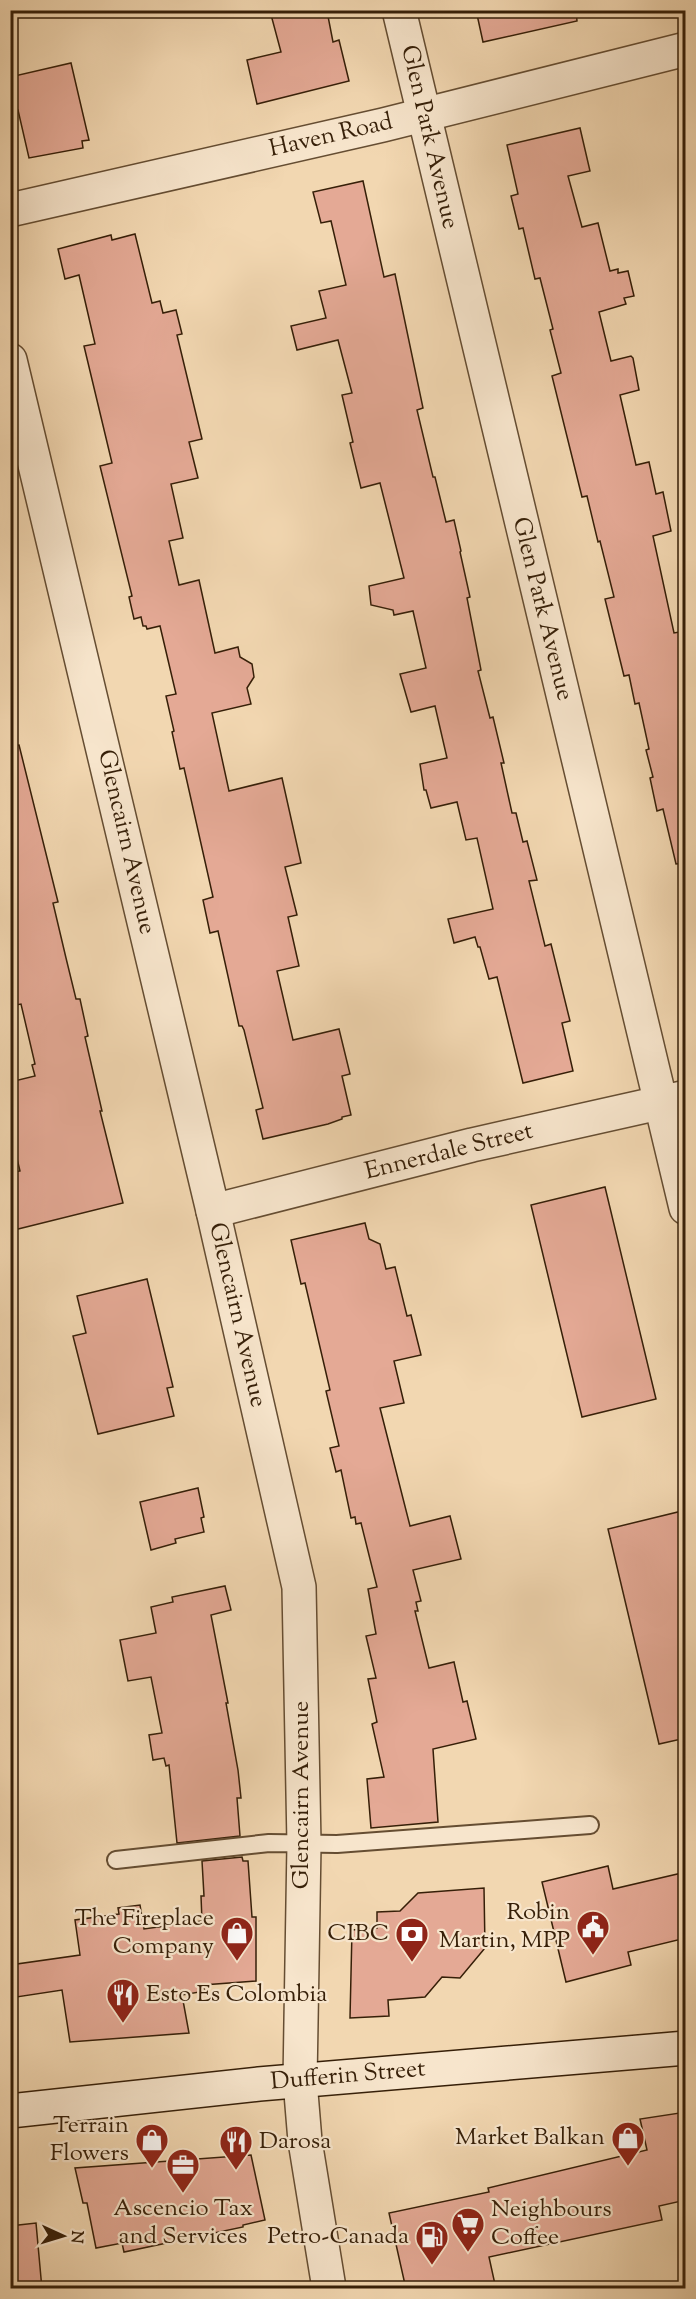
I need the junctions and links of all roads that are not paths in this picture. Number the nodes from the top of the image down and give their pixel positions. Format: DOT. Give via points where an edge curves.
graph roads {
  1 [pos="399,10"];
  2 [pos="686,49"];
  3 [pos="423,114"];
  4 [pos="10,210"];
  5 [pos="10,360"];
  6 [pos="673,1100"];
  7 [pos="686,1208"];
  8 [pos="213,1211"];
  9 [pos="590,1825"];
  10 [pos="304,1844"];
  11 [pos="116,1860"];
  12 [pos="686,2048"];
  13 [pos="300,2081"];
  14 [pos="10,2111"];
  15 [pos="329,2289"];
  1 -- 3 [label="street, Glen Park Avenue"];
  2 -- 3 [label="street, Haven Road"];
  3 -- 4 [label="street, Haven Road"];
  3 -- 6 [label="street, Glen Park Avenue"];
  5 -- 8 [label="street, Glencairn Avenue"];
  6 -- 7 [label="street, Glen Park Avenue"];
  6 -- 8 [label="street, Ennerdale Street" via="472,1144"];
  8 -- 10 [label="street, Glencairn Avenue" via="298,1587"];
  9 -- 10 [label="lane"];
  10 -- 11 [label="lane" via="269,1843"];
  10 -- 13 [label="street, Glencairn Avenue"];
  12 -- 13 [label="street, Dufferin Street"];
  13 -- 14 [label="street, Dufferin Street"];
  13 -- 15 [label="street, Glencairn Avenue" via="305,2141"];
}
